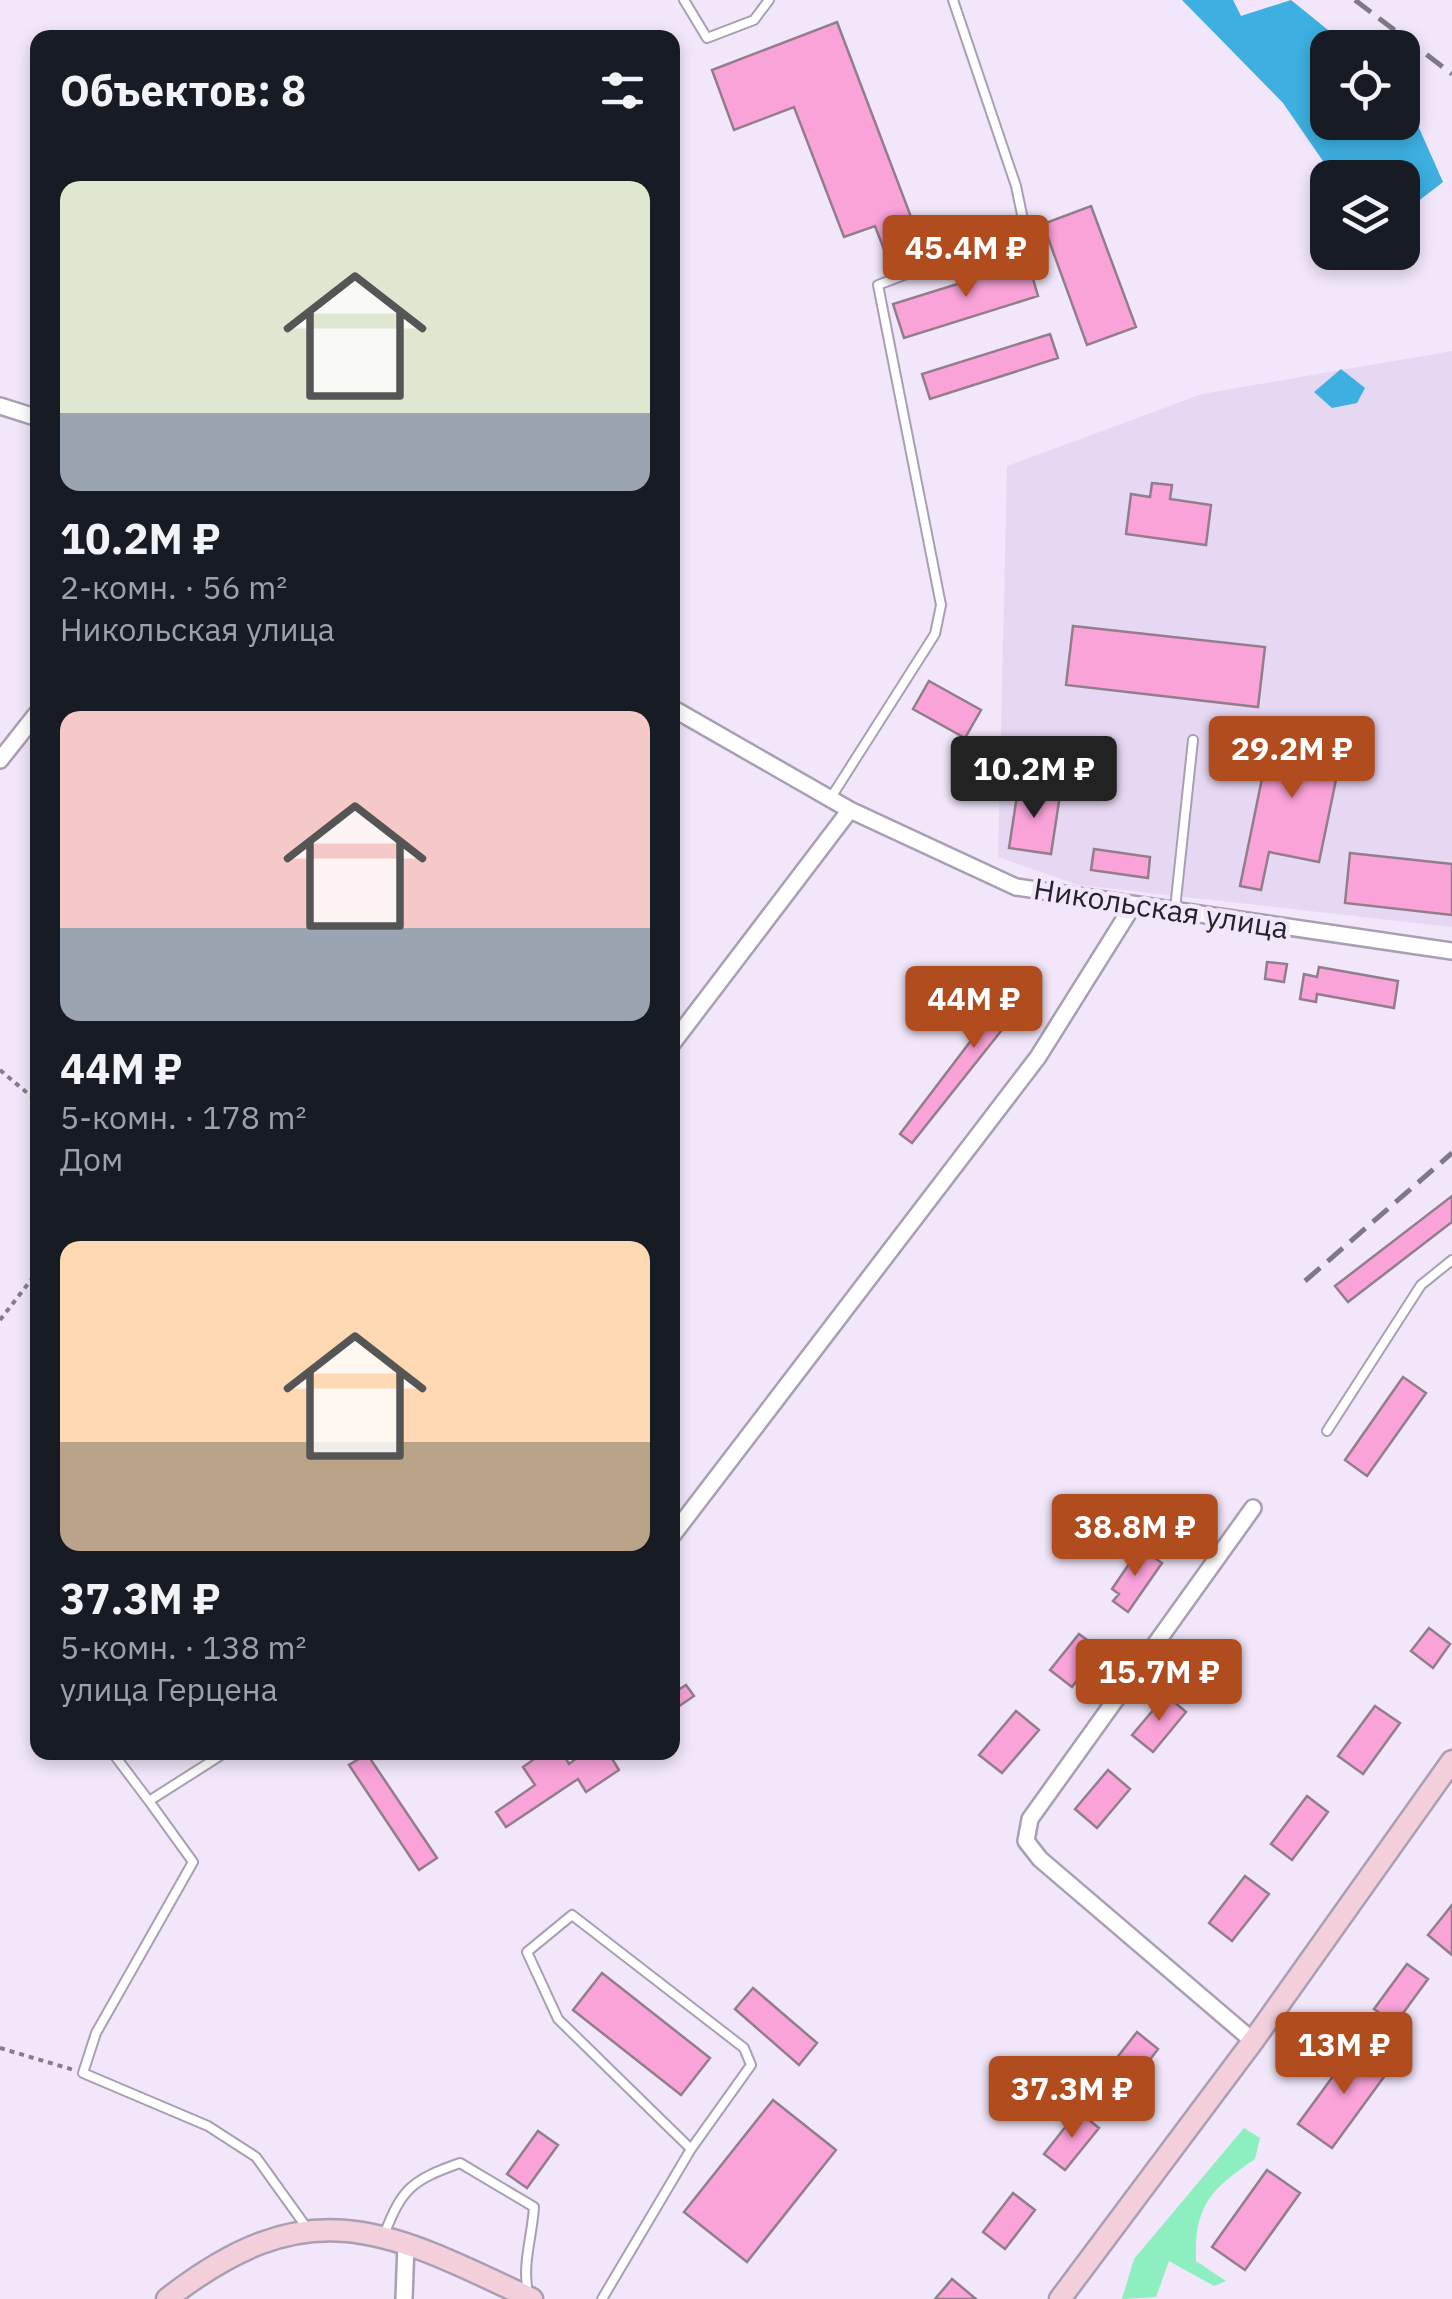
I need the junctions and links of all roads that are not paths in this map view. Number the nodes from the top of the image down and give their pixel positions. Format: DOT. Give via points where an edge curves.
graph roads {
  1 [pos="684,0"];
  2 [pos="769,0"];
  3 [pos="953,0"];
  4 [pos="0,406"];
  5 [pos="30,415"];
  6 [pos="680,713"];
  7 [pos="30,722"];
  8 [pos="1193,740"];
  9 [pos="0,760"];
  10 [pos="830,798"];
  11 [pos="850,810"];
  12 [pos="1132,907"];
  13 [pos="1174,913"];
  14 [pos="1452,951"];
  15 [pos="680,1033"];
  16 [pos="1452,1260"];
  17 [pos="1327,1430"];
  18 [pos="1253,1508"];
  19 [pos="680,1526"];
  20 [pos="118,1760"];
  21 [pos="213,1760"];
  22 [pos="1452,1760"];
  23 [pos="149,1801"];
  24 [pos="1253,2041"];
  25 [pos="690,2149"];
  26 [pos="307,2228"];
  27 [pos="384,2236"];
  28 [pos="406,2244"];
  29 [pos="1067,2297"];
  30 [pos="530,2298"];
  31 [pos="168,2299"];
  32 [pos="404,2299"];
  33 [pos="602,2299"];
  1 -- 2 [label="lane" via="706,38 754,20"];
  3 -- 10 [label="lane" via="1025,229 878,285 941,606 935,634"];
  4 -- 5 [label="street"];
  6 -- 10 [label="street, Никольская улица"];
  7 -- 9 [label="street"];
  8 -- 13 [label="lane"];
  10 -- 11 [label="street, Никольская улица"];
  11 -- 12 [label="street, Никольская улица" via="1016,887"];
  11 -- 15 [label="street"];
  12 -- 13 [label="street, Никольская улица"];
  12 -- 19 [label="street" via="1038,1057"];
  13 -- 14 [label="street, Никольская улица"];
  16 -- 17 [label="lane" via="1421,1285"];
  18 -- 24 [label="street" via="1030,1819 1026,1841 1040,1860"];
  20 -- 23 [label="lane"];
  21 -- 23 [label="lane"];
  22 -- 24 [label="main road"];
  23 -- 26 [label="lane" via="193,1862 96,2033 83,2073 208,2126 256,2158"];
  24 -- 29 [label="main road"];
  25 -- 25 [label="lane" via="558,2019 527,1952 572,1916 744,2048 751,2065"];
  25 -- 33 [label="lane"];
  26 -- 27 [label="main road"];
  26 -- 31 [label="main road" via="230,2256"];
  27 -- 28 [label="main road"];
  27 -- 30 [label="lane" via="398,2196 460,2163 534,2207 522,2268"];
  28 -- 30 [label="main road"];
  28 -- 32 [label="street"];
}
